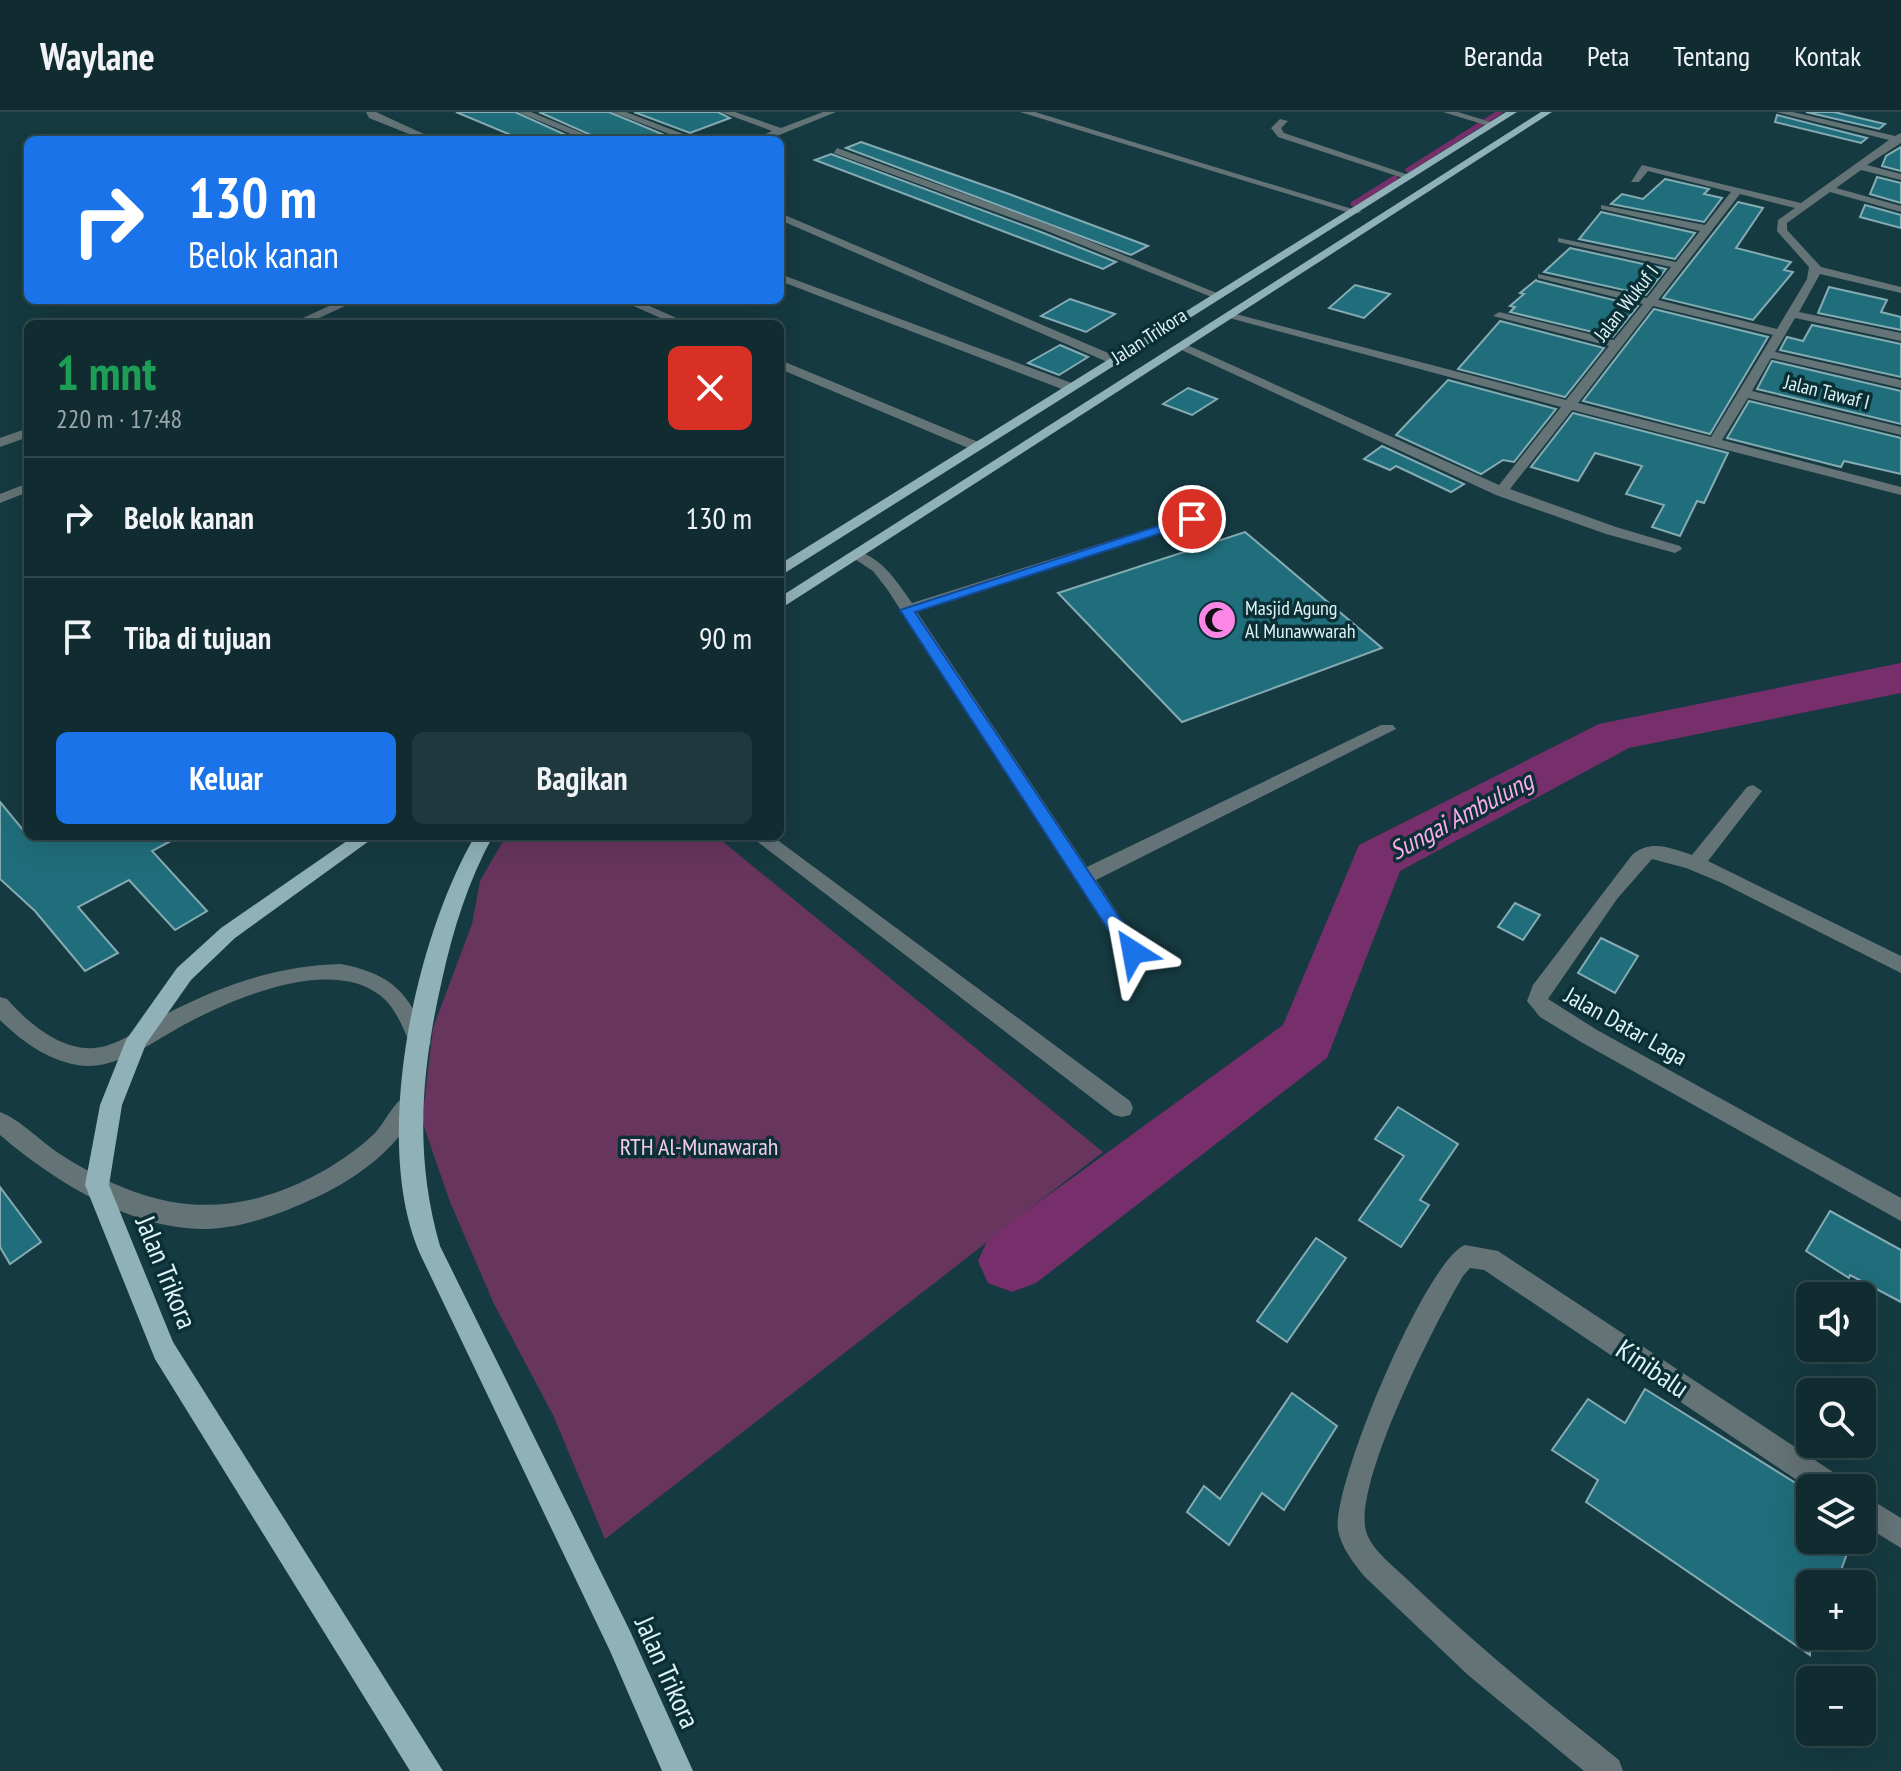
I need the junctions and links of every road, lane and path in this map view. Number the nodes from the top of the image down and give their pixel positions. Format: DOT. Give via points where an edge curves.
graph roads {
  1 [pos="371,112"];
  2 [pos="523,112"];
  3 [pos="617,112"];
  4 [pos="726,112"];
  5 [pos="831,112"];
  6 [pos="1025,112"];
  7 [pos="1058,112"];
  8 [pos="1448,112"];
  9 [pos="1512,112"];
  10 [pos="1547,112"];
  11 [pos="1781,112"];
  12 [pos="1044,118"];
  13 [pos="1283,121"];
  14 [pos="1492,124"];
  15 [pos="780,131"];
  16 [pos="422,136"];
  17 [pos="584,136"];
  18 [pos="683,136"];
  19 [pos="768,136"];
  20 [pos="1900,139"];
  21 [pos="837,151"];
  22 [pos="1861,167"];
  23 [pos="1410,177"];
  24 [pos="1901,177"];
  25 [pos="1635,180"];
  26 [pos="1830,189"];
  27 [pos="1738,190"];
  28 [pos="1605,207"];
  29 [pos="1804,207"];
  30 [pos="1901,209"];
  31 [pos="1357,212"];
  32 [pos="784,218"];
  33 [pos="1707,229"];
  34 [pos="1319,234"];
  35 [pos="1562,240"];
  36 [pos="1344,241"];
  37 [pos="1680,266"];
  38 [pos="1815,269"];
  39 [pos="1542,276"];
  40 [pos="784,279"];
  41 [pos="1901,290"];
  42 [pos="1218,296"];
  43 [pos="1652,302"];
  44 [pos="343,304"];
  45 [pos="636,304"];
  46 [pos="1791,314"];
  47 [pos="1228,316"];
  48 [pos="1499,316"];
  49 [pos="305,320"];
  50 [pos="674,320"];
  51 [pos="1780,333"];
  52 [pos="1901,337"];
  53 [pos="1618,345"];
  54 [pos="1181,347"];
  55 [pos="1768,354"];
  56 [pos="1116,361"];
  57 [pos="784,366"];
  58 [pos="1901,384"];
  59 [pos="1072,388"];
  60 [pos="1744,393"];
  61 [pos="1571,407"];
  62 [pos="1901,431"];
  63 [pos="24,434"];
  64 [pos="0,443"];
  65 [pos="1714,443"];
  66 [pos="978,447"];
  67 [pos="24,489"];
  68 [pos="1901,491"];
  69 [pos="1501,492"];
  70 [pos="0,499"];
  71 [pos="1192,519"];
  72 [pos="830,540"];
  73 [pos="1675,549"];
  74 [pos="858,556"];
  75 [pos="784,569"];
  76 [pos="784,602"];
  77 [pos="907,610"];
  78 [pos="1387,729"];
  79 [pos="1753,791"];
  80 [pos="361,840"];
  81 [pos="482,840"];
  82 [pos="764,840"];
  83 [pos="1696,863"];
  84 [pos="1082,878"];
  85 [pos="1133,952"];
  86 [pos="1901,965"];
  87 [pos="0,1005"];
  88 [pos="137,1040"];
  89 [pos="420,1042"];
  90 [pos="410,1103"];
  91 [pos="1122,1108"];
  92 [pos="0,1122"];
  93 [pos="97,1185"];
  94 [pos="1901,1210"];
  95 [pos="1811,1474"];
  96 [pos="1876,1517"];
  97 [pos="1901,1534"];
  98 [pos="428,1771"];
  99 [pos="678,1771"];
  100 [pos="1608,1771"];
  1 -- 16 [label="street"];
  2 -- 17 [label="street"];
  3 -- 18 [label="street"];
  4 -- 15 [label="street"];
  5 -- 15 [label="street"];
  6 -- 12 [label="street"];
  7 -- 12 [label="street"];
  8 -- 14 [label="street"];
  9 -- 14 [label="main road, Jalan Trikora"];
  10 -- 36 [label="main road, Jalan Trikora"];
  11 -- 20 [label="street"];
  12 -- 31 [label="street"];
  13 -- 23 [label="street" via="1276,128 1281,135"];
  14 -- 23 [label="main road, Jalan Trikora"];
  15 -- 19 [label="street"];
  20 -- 22 [label="street"];
  21 -- 42 [label="street"];
  22 -- 24 [label="street"];
  22 -- 26 [label="street"];
  23 -- 31 [label="main road, Jalan Trikora"];
  25 -- 27 [label="street" via="1646,167"];
  26 -- 29 [label="street"];
  26 -- 30 [label="street"];
  27 -- 29 [label="street"];
  27 -- 33 [label="street, Jalan Wukuf I"];
  28 -- 33 [label="street"];
  29 -- 38 [label="street" via="1780,227"];
  31 -- 34 [label="main road, Jalan Trikora"];
  32 -- 56 [label="street"];
  33 -- 37 [label="street, Jalan Wukuf I"];
  34 -- 36 [label="main road"];
  34 -- 42 [label="main road, Jalan Trikora"];
  35 -- 37 [label="street"];
  36 -- 47 [label="main road, Jalan Trikora"];
  37 -- 43 [label="street, Jalan Wukuf I"];
  38 -- 41 [label="street"];
  38 -- 46 [label="street"];
  39 -- 43 [label="street"];
  40 -- 59 [label="street"];
  42 -- 56 [label="main road, Jalan Trikora"];
  43 -- 51 [label="street"];
  43 -- 53 [label="street, Jalan Wukuf I"];
  44 -- 49 [label="street"];
  45 -- 50 [label="street"];
  46 -- 51 [label="street"];
  46 -- 52 [label="street"];
  47 -- 54 [label="main road, Jalan Trikora"];
  47 -- 61 [label="street"];
  48 -- 53 [label="street"];
  51 -- 55 [label="street"];
  53 -- 61 [label="street, Jalan Wukuf I"];
  54 -- 69 [label="street"];
  54 -- 74 [label="main road, Jalan Trikora"];
  55 -- 58 [label="street"];
  55 -- 60 [label="street"];
  56 -- 59 [label="main road, Jalan Trikora"];
  57 -- 66 [label="street"];
  59 -- 66 [label="main road, Jalan Trikora"];
  60 -- 62 [label="street, Jalan Tawaf I"];
  60 -- 65 [label="street"];
  61 -- 65 [label="street"];
  61 -- 69 [label="street, Jalan Wukuf I"];
  63 -- 64 [label="street"];
  65 -- 68 [label="street"];
  66 -- 72 [label="main road, Jalan Trikora"];
  67 -- 70 [label="street"];
  69 -- 73 [label="street" via="1580,523"];
  71 -- 77 [label="street"];
  72 -- 74 [label="main road"];
  72 -- 75 [label="main road, Jalan Trikora"];
  74 -- 76 [label="main road, Jalan Trikora"];
  74 -- 77 [label="street" via="878,568"];
  77 -- 84 [label="street"];
  78 -- 84 [label="street"];
  79 -- 83 [label="street"];
  80 -- 88 [label="main road" via="228,933 184,974"];
  81 -- 89 [label="main road, Jalan Trikora" via="443,939"];
  82 -- 91 [label="street"];
  83 -- 86 [label="street"];
  83 -- 94 [label="street, Jalan Datar Laga" via="1663,850 1641,856 1540,991 1539,1005"];
  84 -- 85 [label="street"];
  87 -- 88 [label="street" via="13,1022 67,1053 94,1057"];
  88 -- 89 [label="street" via="209,1002 255,985 333,973 358,975 387,988"];
  88 -- 93 [label="main road" via="111,1105"];
  89 -- 90 [label="main road, Jalan Trikora"];
  90 -- 93 [label="street" via="380,1143 340,1172 250,1211 203,1218 171,1214"];
  90 -- 99 [label="main road, Jalan Trikora" via="414,1200 429,1248"];
  92 -- 93 [label="street" via="33,1152"];
  93 -- 98 [label="main road, Jalan Trikora" via="164,1350"];
  95 -- 100 [label="street, Kinibalu" via="1489,1259 1465,1256 1443,1285 1359,1472 1351,1529 1379,1571 1488,1676"];
  96 -- 97 [label="street"];
}
